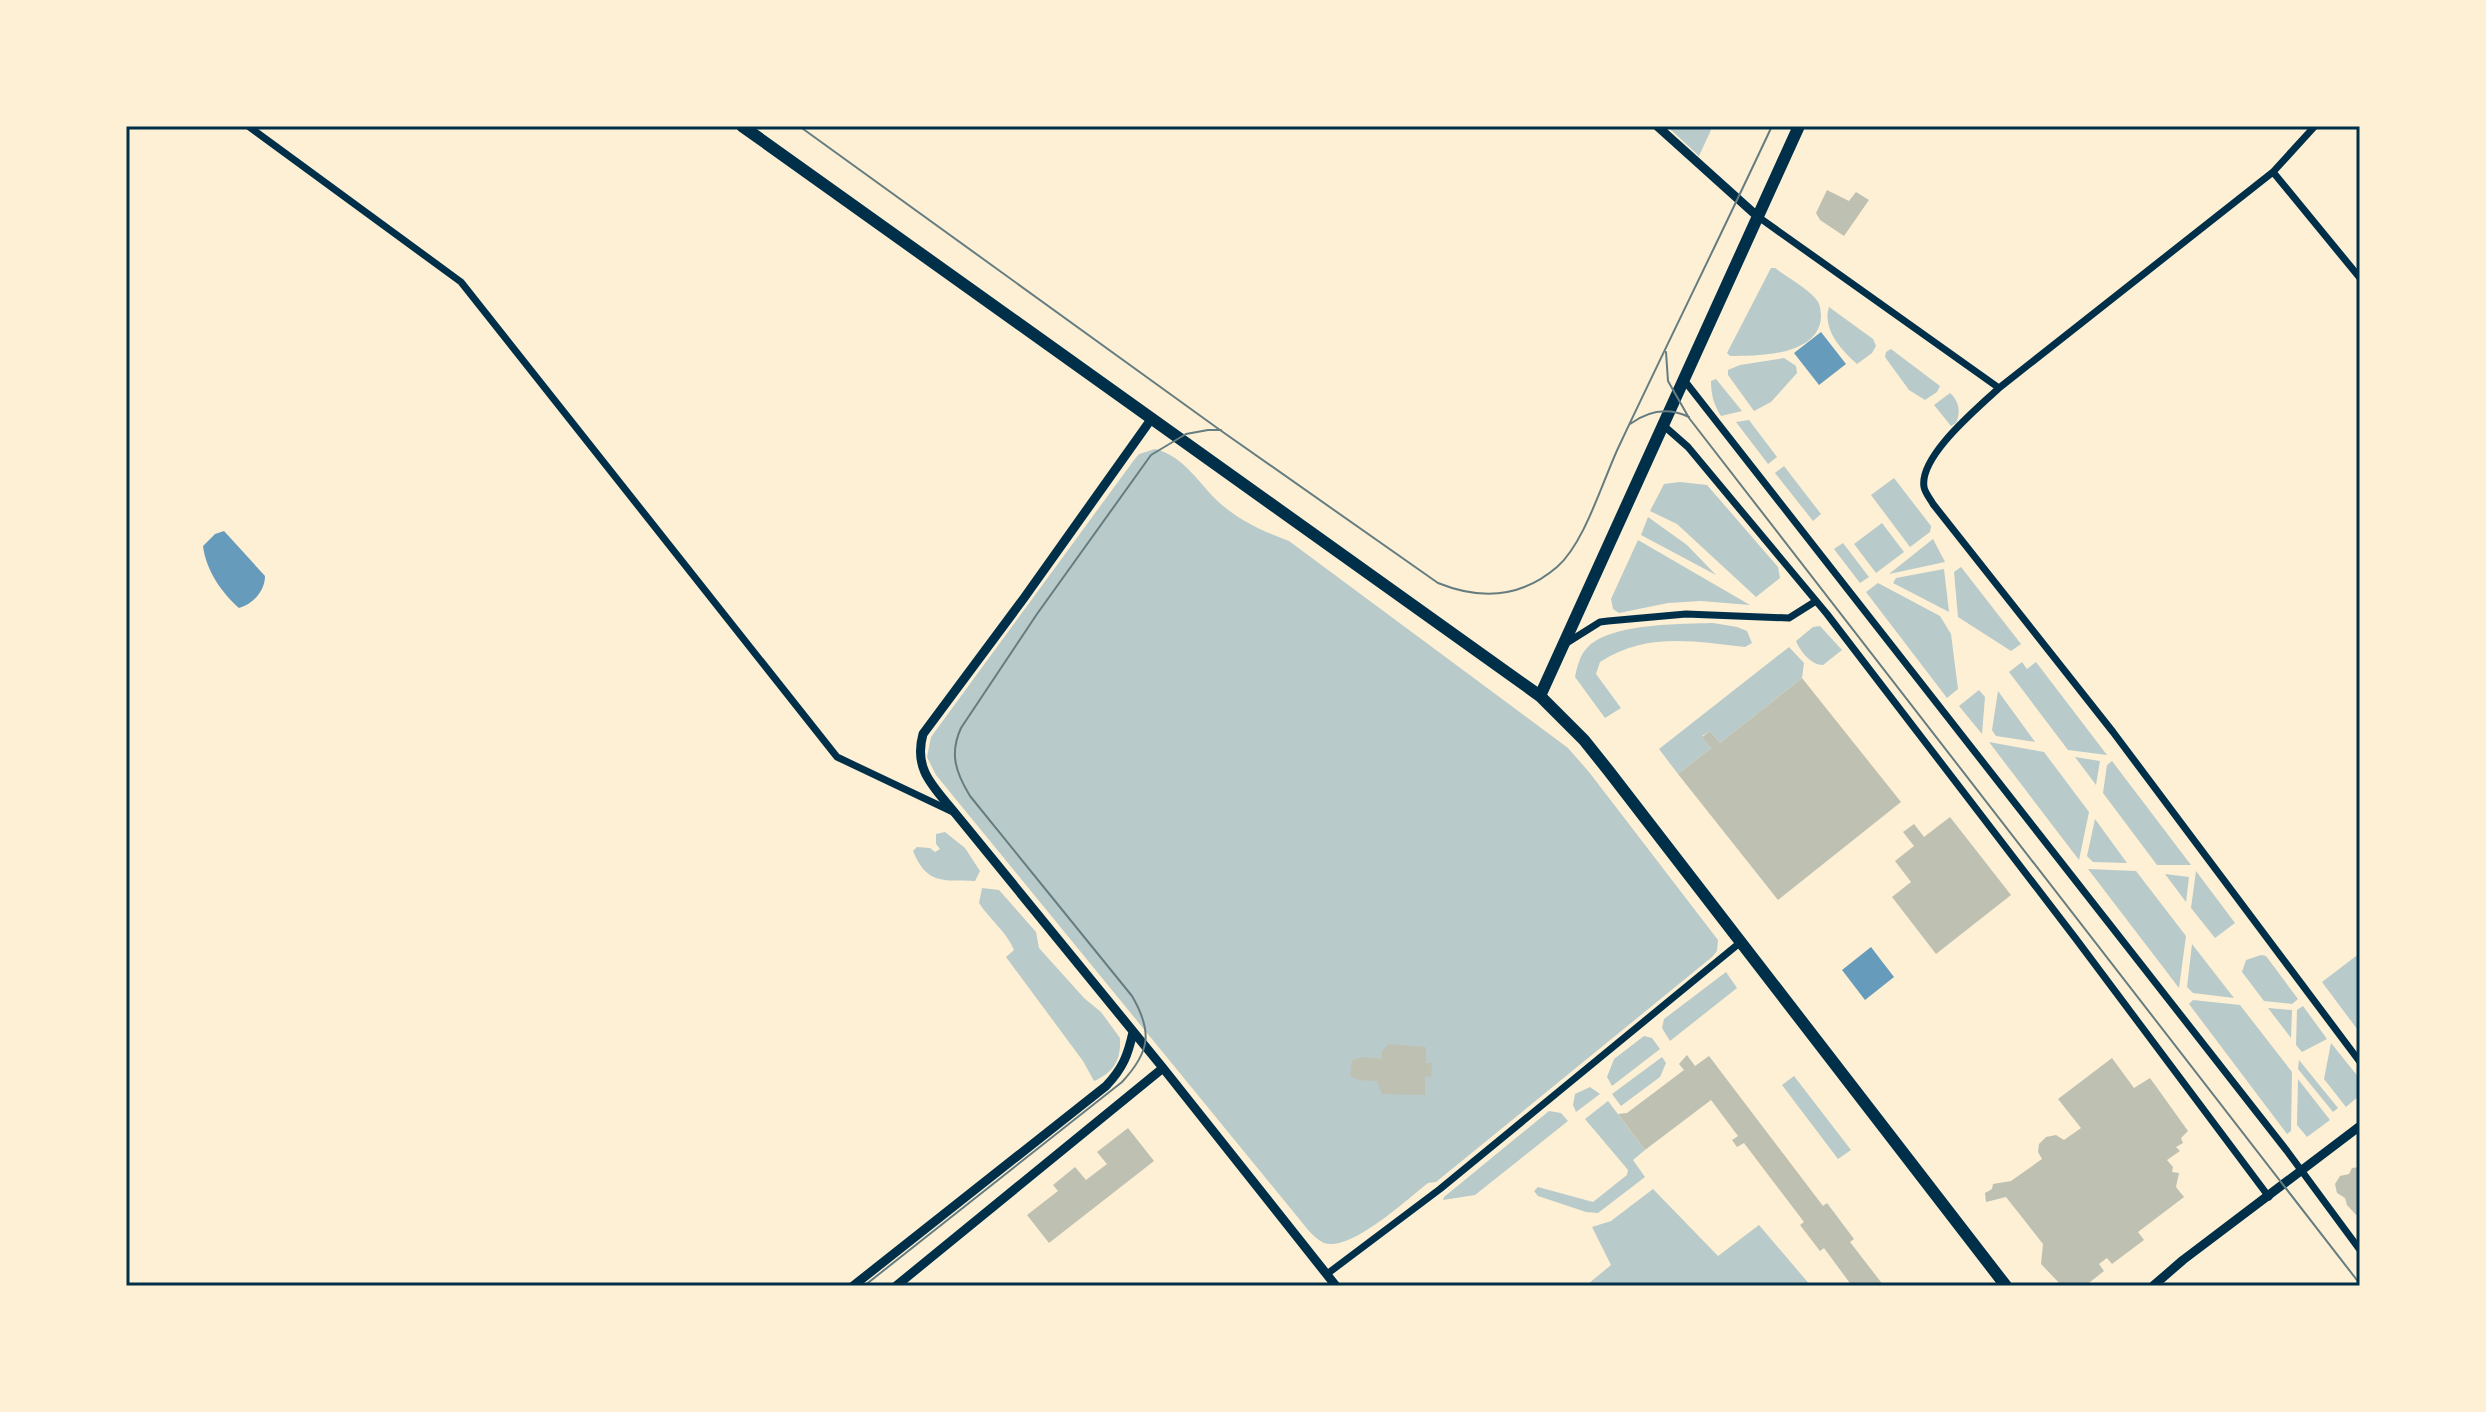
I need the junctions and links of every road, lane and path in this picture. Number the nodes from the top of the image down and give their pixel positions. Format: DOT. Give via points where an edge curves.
graph roads {
  1 [pos="248,126"];
  2 [pos="742,126"];
  3 [pos="1657,126"];
  4 [pos="1799,126"];
  5 [pos="2315,126"];
  6 [pos="2273,172"];
  7 [pos="1757,216"];
  8 [pos="2360,278"];
  9 [pos="1683,379"];
  10 [pos="1999,388"];
  11 [pos="1152,418"];
  12 [pos="1663,425"];
  13 [pos="1816,601"];
  14 [pos="1564,645"];
  15 [pos="1540,696"];
  16 [pos="955,813"];
  17 [pos="1742,941"];
  18 [pos="1133,1032"];
  19 [pos="2360,1062"];
  20 [pos="1163,1068"];
  21 [pos="2360,1126"];
  22 [pos="2302,1171"];
  23 [pos="2269,1197"];
  24 [pos="2360,1250"];
  25 [pos="1327,1274"];
  26 [pos="853,1286"];
  27 [pos="896,1286"];
  28 [pos="1336,1286"];
  29 [pos="2006,1286"];
  30 [pos="2153,1286"];
  1 -- 16 [label="street" via="461,282 837,757"];
  2 -- 11 [label="main road"];
  3 -- 7 [label="street"];
  4 -- 7 [label="main road"];
  5 -- 6 [label="street"];
  6 -- 8 [label="street"];
  6 -- 10 [label="street"];
  7 -- 9 [label="main road"];
  7 -- 10 [label="street"];
  9 -- 12 [label="main road"];
  9 -- 22 [label="street"];
  10 -- 19 [label="street" via="1943,443 1924,488"];
  11 -- 15 [label="main road"];
  11 -- 16 [label="street" via="923,734 919,758 924,773"];
  12 -- 13 [label="street" via="1688,447"];
  12 -- 14 [label="main road"];
  13 -- 14 [label="street" via="1789,618 1686,614 1600,622"];
  13 -- 23 [label="street"];
  14 -- 15 [label="main road"];
  15 -- 17 [label="main road" via="1600,760"];
  16 -- 18 [label="street"];
  17 -- 25 [label="street" via="1452,1179"];
  17 -- 29 [label="main road"];
  18 -- 20 [label="street"];
  18 -- 26 [label="street" via="1122,1070 1106,1086"];
  20 -- 25 [label="street"];
  20 -- 27 [label="street"];
  21 -- 22 [label="street"];
  22 -- 23 [label="street"];
  22 -- 24 [label="street"];
  23 -- 30 [label="street"];
  25 -- 28 [label="street"];
}
